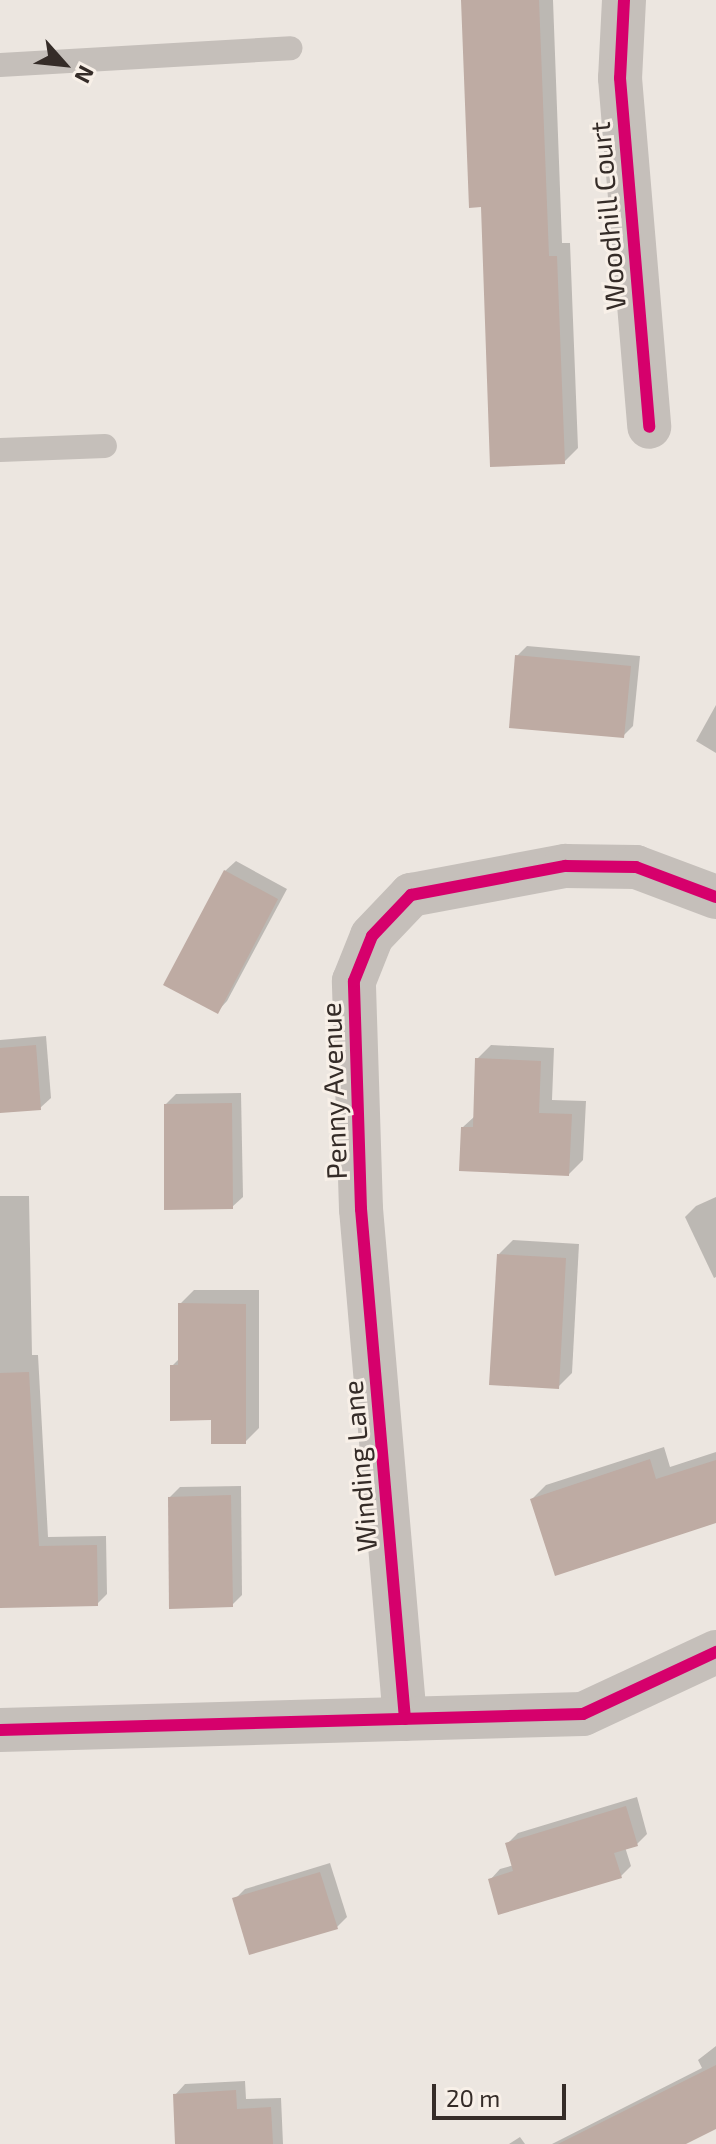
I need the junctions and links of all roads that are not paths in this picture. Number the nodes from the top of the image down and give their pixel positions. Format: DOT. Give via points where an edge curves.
graph roads {
  1 [pos="624,0"];
  2 [pos="291,48"];
  3 [pos="0,65"];
  4 [pos="649,427"];
  5 [pos="105,446"];
  6 [pos="0,450"];
  7 [pos="716,897"];
  8 [pos="361,1209"];
  9 [pos="716,1652"];
  10 [pos="405,1719"];
  11 [pos="0,1730"];
  1 -- 4 [label="street, Woodhill Court" via="620,78"];
  2 -- 3 [label="lane"];
  5 -- 6 [label="lane"];
  7 -- 8 [label="street, Penny Avenue" via="636,867 579,866 411,895 372,936 354,981"];
  8 -- 10 [label="street, Winding Lane"];
  9 -- 10 [label="street" via="583,1714"];
  10 -- 11 [label="street"];
}
